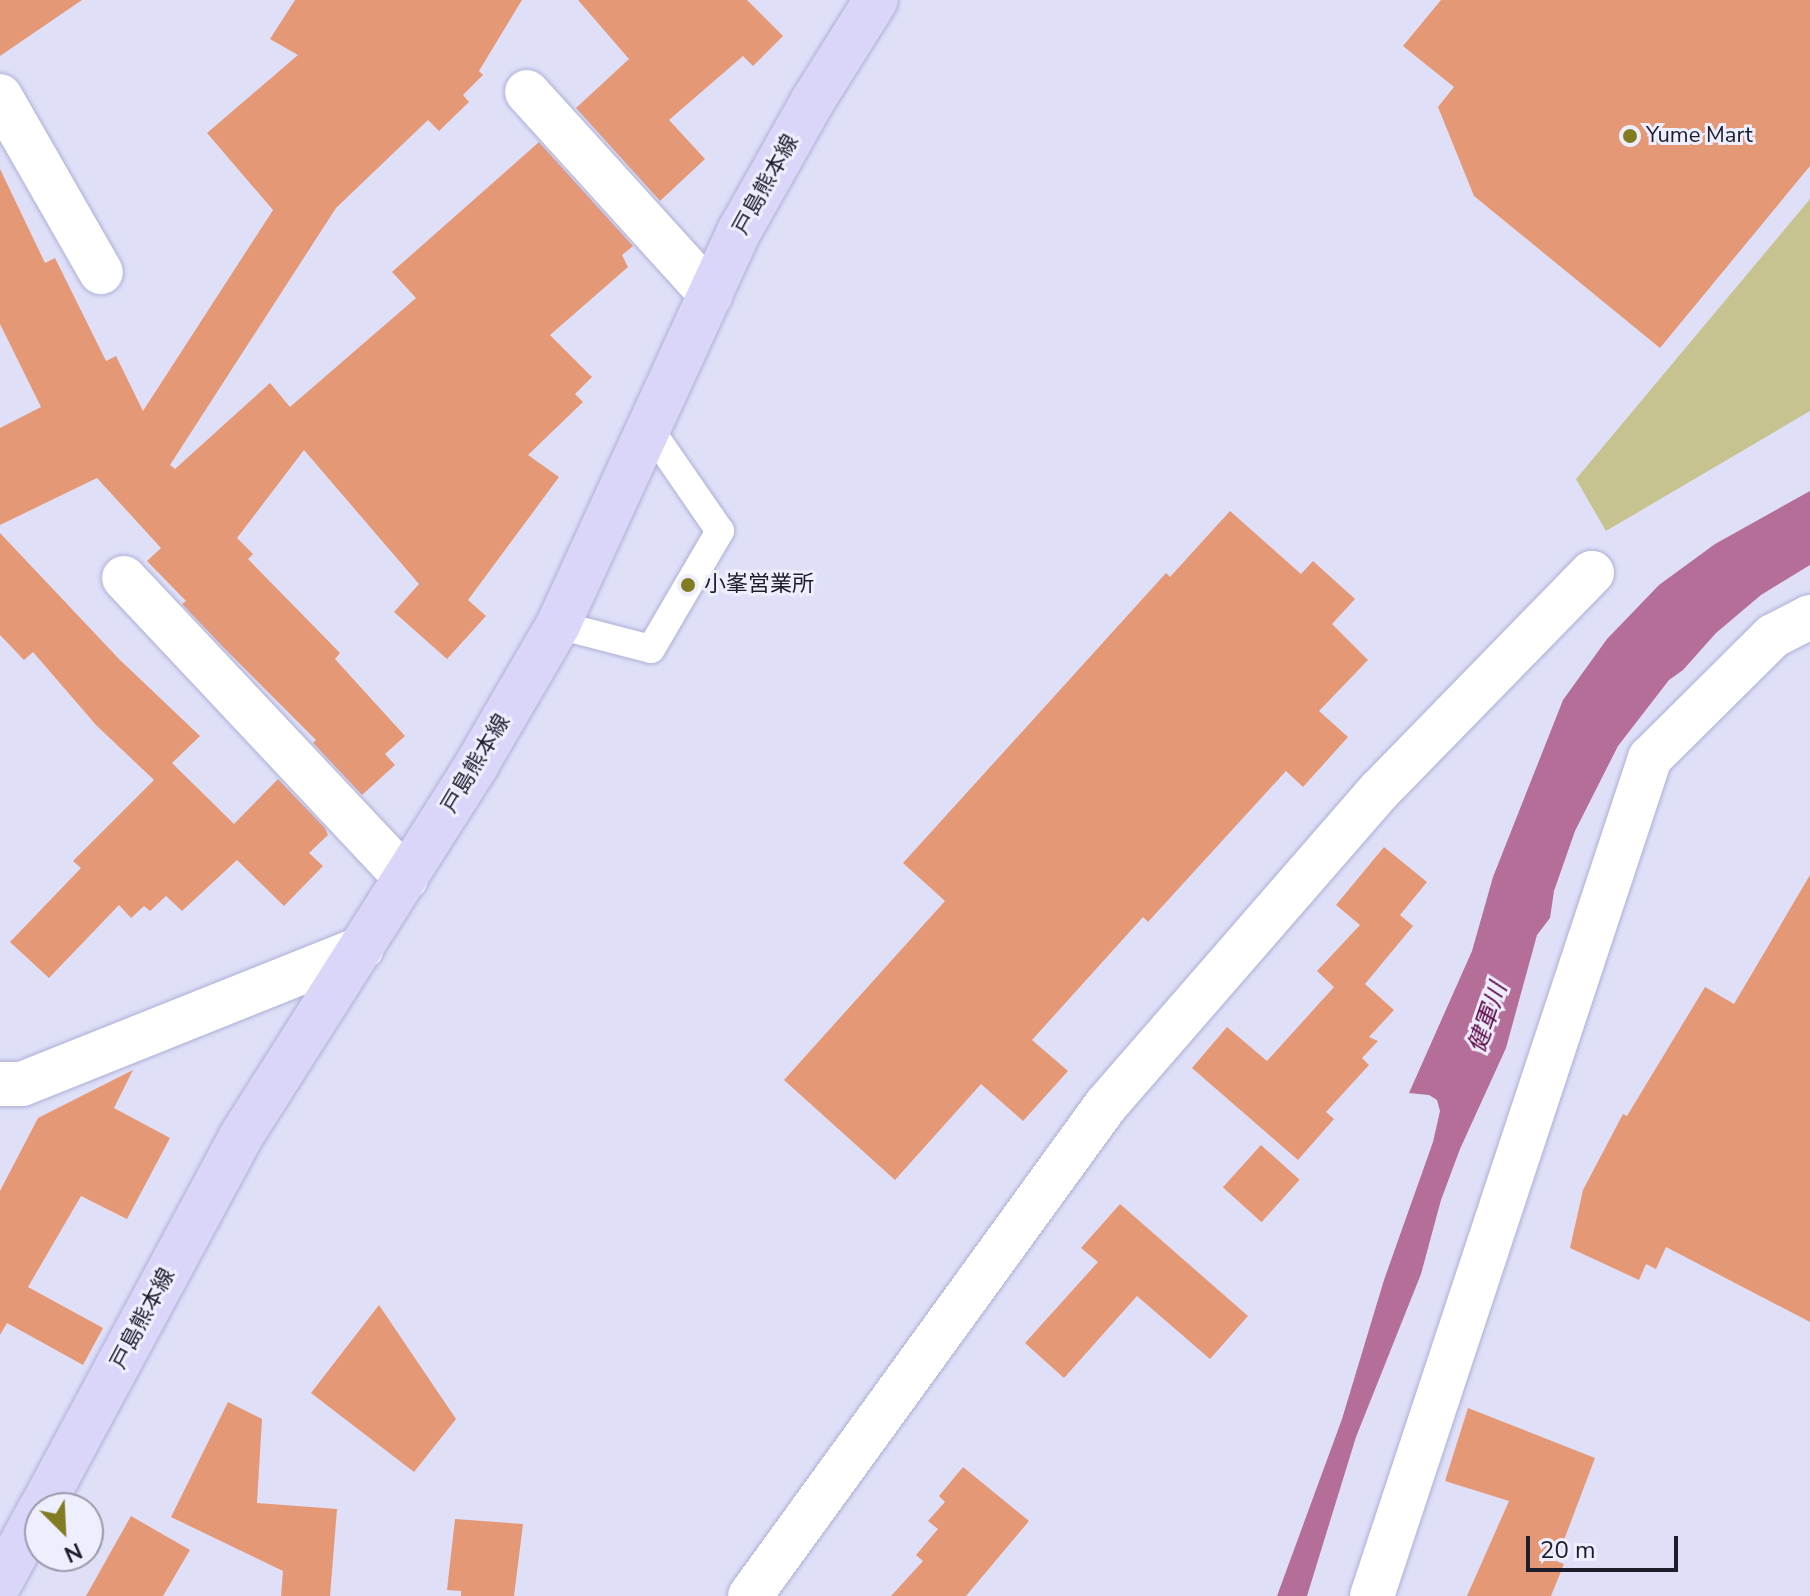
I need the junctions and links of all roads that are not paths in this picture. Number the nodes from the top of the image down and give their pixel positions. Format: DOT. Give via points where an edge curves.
graph roads {
  1 [pos="876,0"];
  2 [pos="527,92"];
  3 [pos="0,96"];
  4 [pos="101,272"];
  5 [pos="710,294"];
  6 [pos="649,428"];
  7 [pos="1592,573"];
  8 [pos="124,578"];
  9 [pos="1810,617"];
  10 [pos="558,625"];
  11 [pos="406,878"];
  12 [pos="362,948"];
  13 [pos="7,1094"];
  14 [pos="49,1492"];
  15 [pos="24,1539"];
  16 [pos="0,1583"];
  17 [pos="750,1596"];
  18 [pos="1372,1596"];
  1 -- 5 [label="main road, 戸島熊本線" via="812,102"];
  2 -- 5 [label="street"];
  3 -- 4 [label="street"];
  5 -- 6 [label="main road, 戸島熊本線"];
  6 -- 10 [label="main road, 戸島熊本線"];
  6 -- 10 [label="lane" via="720,531 651,649"];
  7 -- 17 [label="street" via="1379,791 1106,1105"];
  8 -- 11 [label="street"];
  9 -- 18 [label="street" via="1773,636 1650,758"];
  10 -- 11 [label="main road, 戸島熊本線"];
  11 -- 12 [label="main road, 戸島熊本線"];
  12 -- 13 [label="street"];
  12 -- 14 [label="main road, 戸島熊本線" via="240,1138"];
  15 -- 16 [label="main road, 戸島熊本線"];
}
